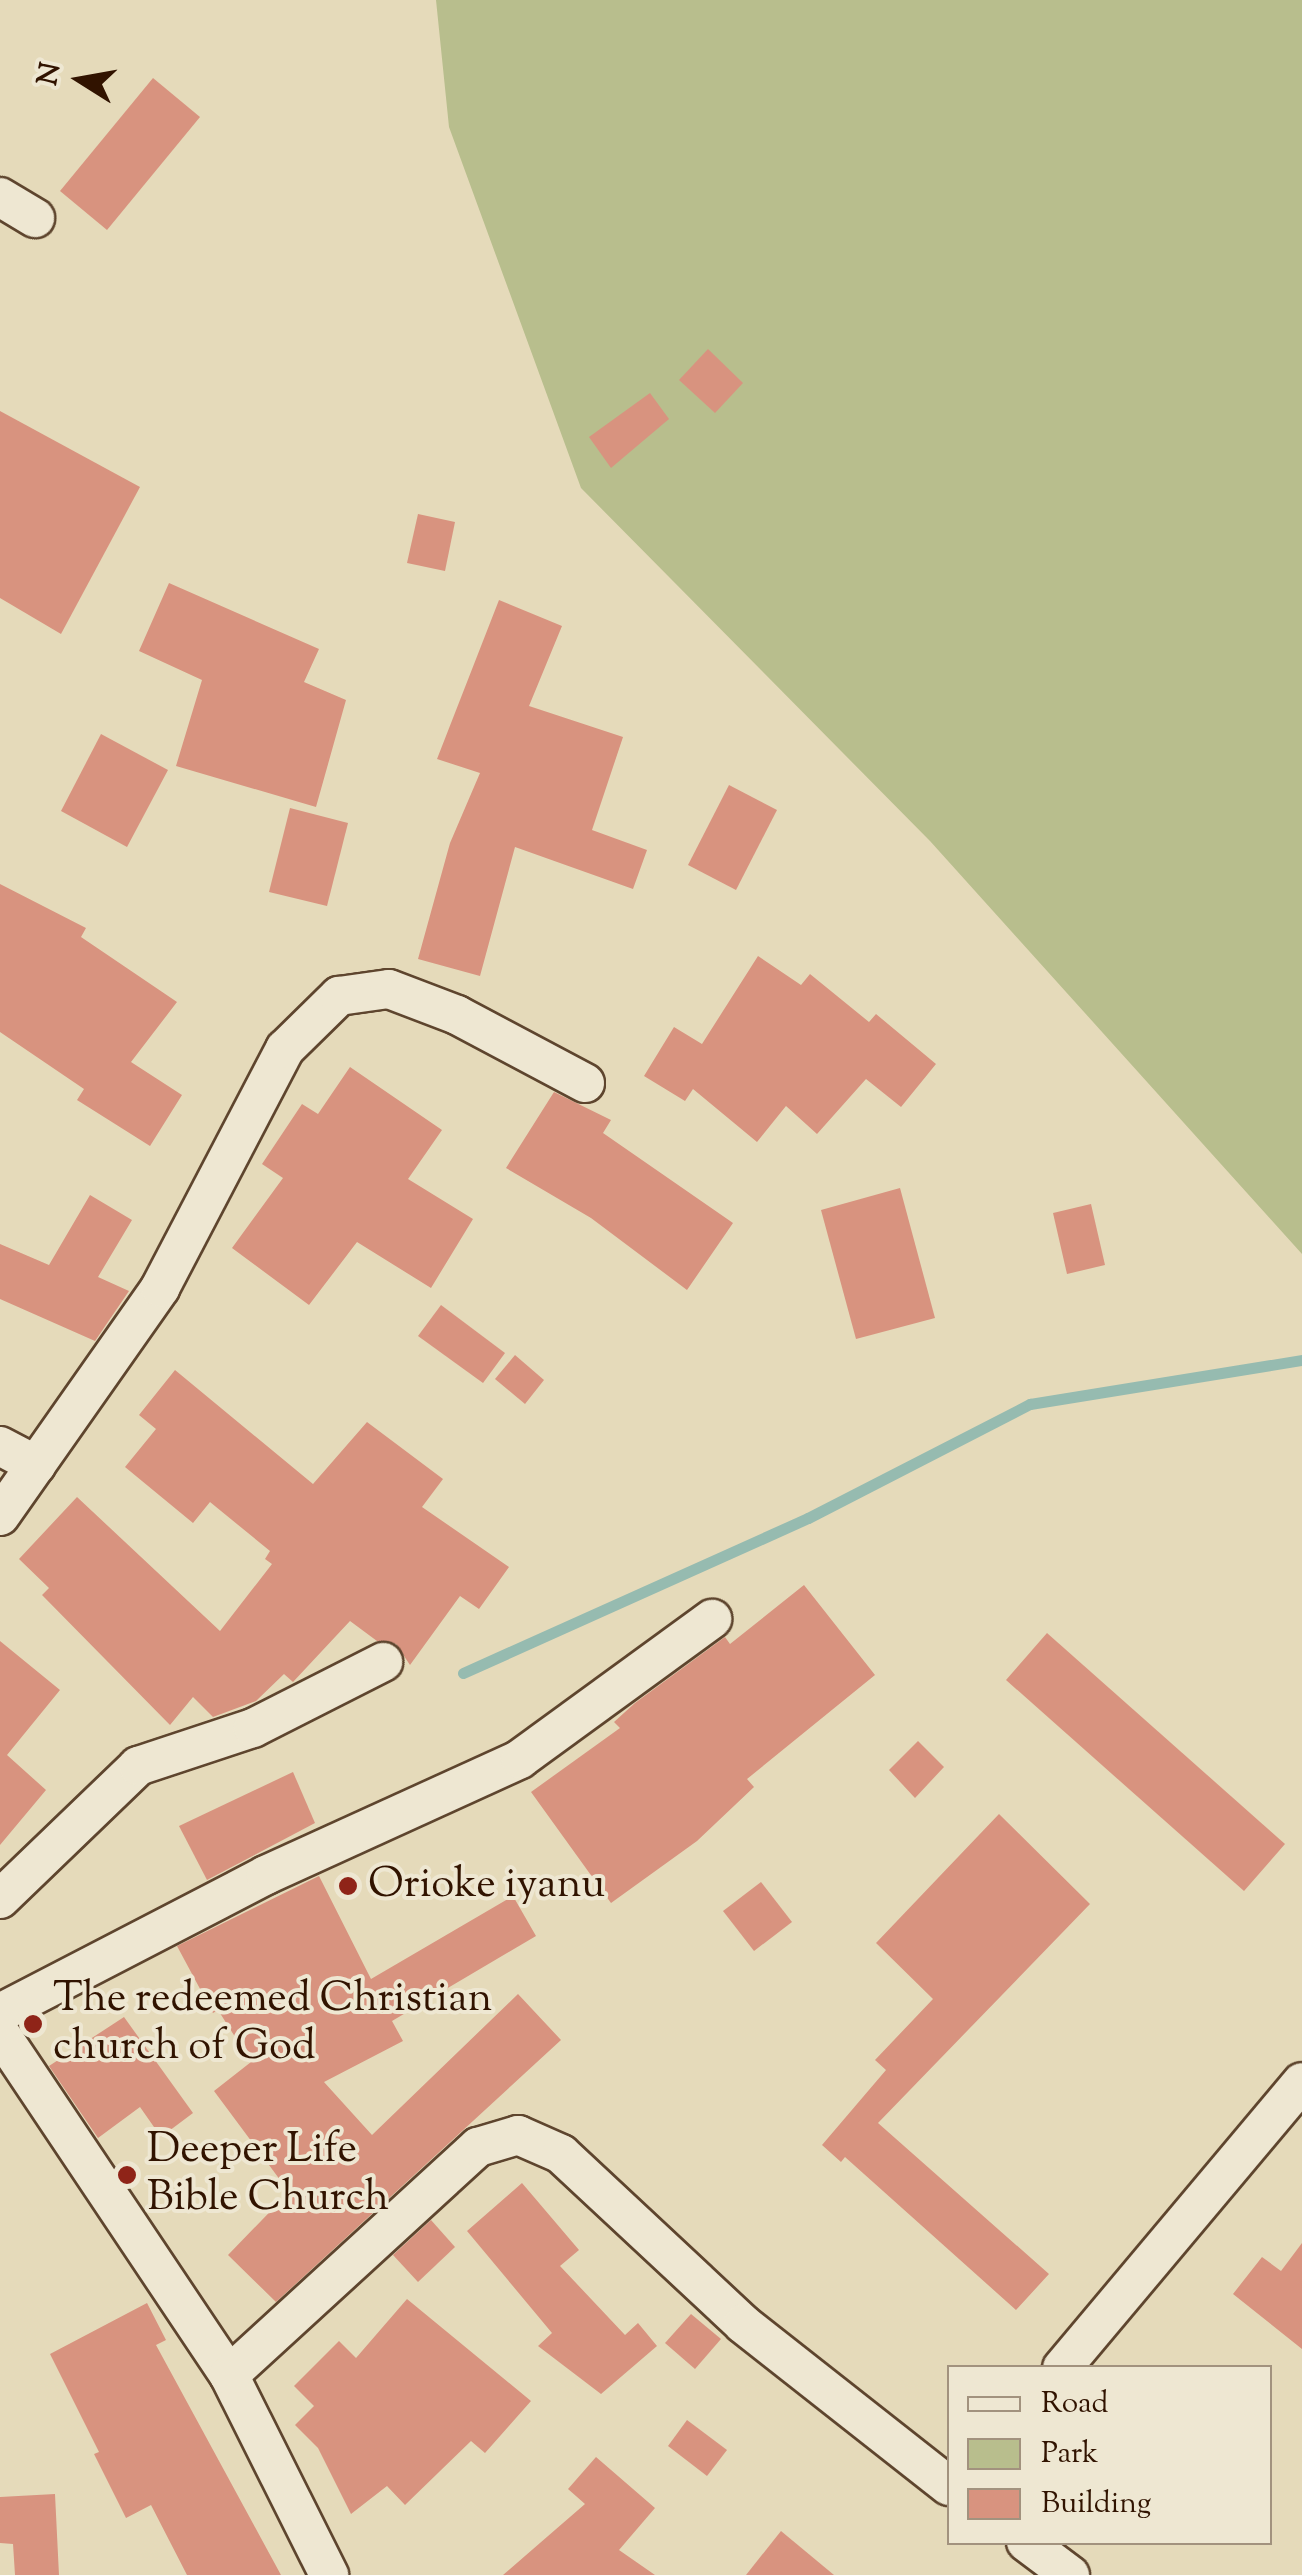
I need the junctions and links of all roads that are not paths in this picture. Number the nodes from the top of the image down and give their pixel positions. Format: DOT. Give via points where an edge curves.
graph roads {
  1 [pos="0,197"];
  2 [pos="35,218"];
  3 [pos="586,1083"];
  4 [pos="0,1446"];
  5 [pos="36,1465"];
  6 [pos="0,1516"];
  7 [pos="712,1618"];
  8 [pos="383,1662"];
  9 [pos="0,1899"];
  10 [pos="0,2013"];
  11 [pos="0,2033"];
  12 [pos="1302,2082"];
  13 [pos="1065,2365"];
  14 [pos="229,2375"];
  15 [pos="947,2484"];
  16 [pos="1030,2545"];
  17 [pos="329,2575"];
  18 [pos="1070,2575"];
  1 -- 2 [label="street"];
  3 -- 5 [label="street" via="457,1015 389,989 340,996 284,1050 160,1288"];
  4 -- 5 [label="street"];
  5 -- 6 [label="street"];
  7 -- 10 [label="street" via="520,1759 266,1875"];
  8 -- 9 [label="street" via="253,1728 138,1766"];
  11 -- 14 [label="street"];
  12 -- 13 [label="street"];
  14 -- 15 [label="street" via="478,2147 518,2134 561,2154 743,2324"];
  14 -- 17 [label="street"];
  16 -- 18 [label="street"];
}
